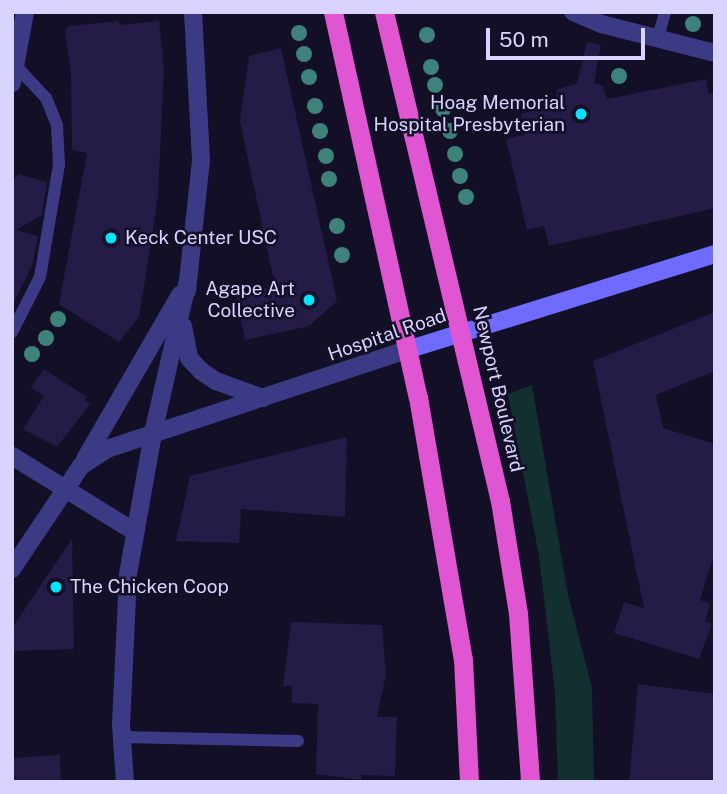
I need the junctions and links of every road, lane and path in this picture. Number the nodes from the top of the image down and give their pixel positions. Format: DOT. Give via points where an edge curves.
graph roads {
  1 [pos="25,12"];
  2 [pos="193,12"];
  3 [pos="333,12"];
  4 [pos="384,12"];
  5 [pos="573,12"];
  6 [pos="666,12"];
  7 [pos="658,37"];
  8 [pos="715,53"];
  9 [pos="16,65"];
  10 [pos="12,83"];
  11 [pos="715,254"];
  12 [pos="188,280"];
  13 [pos="12,332"];
  14 [pos="462,332"];
  15 [pos="410,349"];
  16 [pos="263,397"];
  17 [pos="153,433"];
  18 [pos="12,456"];
  19 [pos="81,466"];
  20 [pos="64,491"];
  21 [pos="135,531"];
  22 [pos="12,569"];
  23 [pos="122,737"];
  24 [pos="298,741"];
  25 [pos="125,782"];
  26 [pos="468,782"];
  27 [pos="530,782"];
  1 -- 9 [label="street"];
  2 -- 12 [label="street" via="201,160"];
  3 -- 15 [label="highway"];
  4 -- 14 [label="highway, Newport Boulevard"];
  5 -- 7 [label="street" via="601,24"];
  6 -- 7 [label="lane"];
  7 -- 8 [label="street"];
  9 -- 10 [label="street"];
  9 -- 13 [label="lane" via="46,98 57,125 59,165 40,277"];
  11 -- 14 [label="main road, Hospital Road"];
  12 -- 16 [label="street" via="183,333 189,358 216,381"];
  12 -- 17 [label="street"];
  12 -- 19 [label="street"];
  14 -- 15 [label="main road, Hospital Road"];
  14 -- 27 [label="highway, Newport Boulevard" via="500,501 518,613"];
  15 -- 16 [label="street, Hospital Road"];
  15 -- 26 [label="highway" via="463,659"];
  16 -- 17 [label="street, Hospital Road"];
  17 -- 19 [label="street, Hospital Road" via="107,449"];
  17 -- 21 [label="street"];
  18 -- 20 [label="street"];
  19 -- 20 [label="street"];
  20 -- 21 [label="street"];
  20 -- 22 [label="street"];
  21 -- 23 [label="street" via="128,574"];
  23 -- 24 [label="lane"];
  23 -- 25 [label="street"];
}
